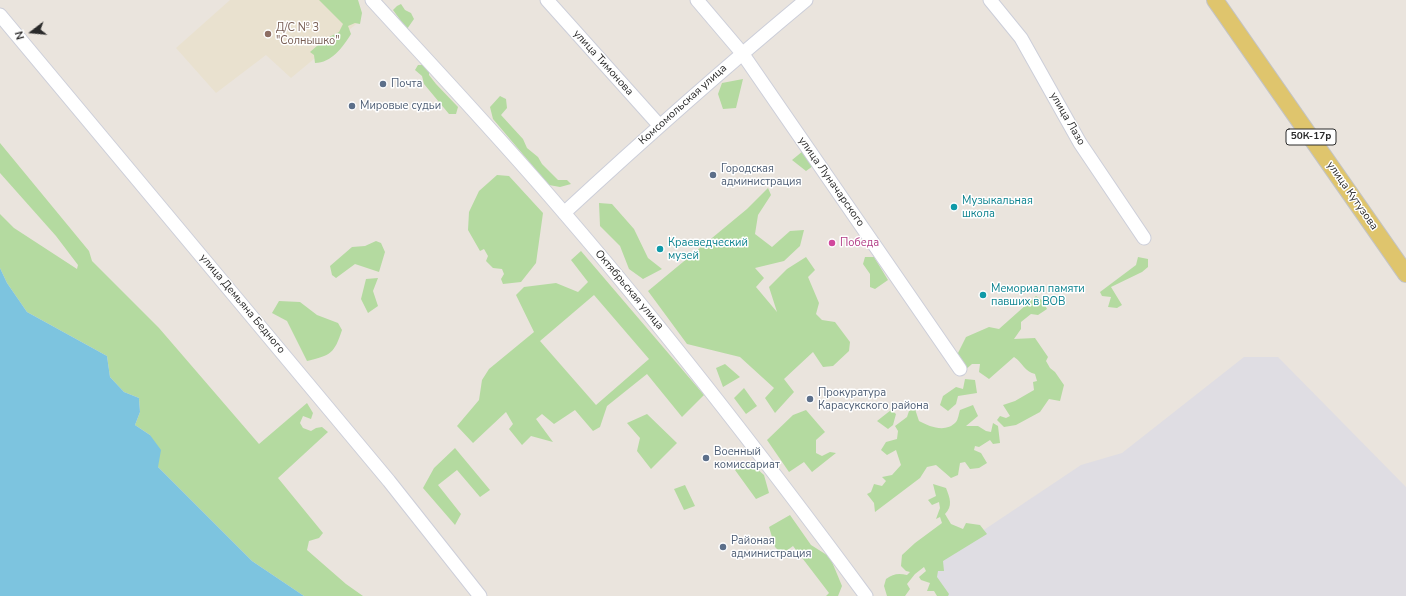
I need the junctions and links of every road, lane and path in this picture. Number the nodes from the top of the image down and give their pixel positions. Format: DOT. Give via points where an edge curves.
graph roads {
  1 [pos="372,0"];
  2 [pos="547,0"];
  3 [pos="696,0"];
  4 [pos="806,0"];
  5 [pos="990,0"];
  6 [pos="1216,0"];
  7 [pos="0,16"];
  8 [pos="742,53"];
  9 [pos="659,125"];
  10 [pos="564,213"];
  11 [pos="1144,238"];
  12 [pos="1406,274"];
  13 [pos="960,368"];
  14 [pos="480,596"];
  15 [pos="866,596"];
  1 -- 10 [label="street, Октябрьская улица"];
  2 -- 9 [label="street, улица Тимонова"];
  3 -- 8 [label="street, улица Луначарского"];
  4 -- 8 [label="street, Комсомольская улица"];
  5 -- 11 [label="street, улица Лазо" via="1021,38 1080,143"];
  6 -- 12 [label="main road, улица Кутузова / 50К-17р"];
  7 -- 14 [label="street, улица Демьяна Бедного" via="389,481"];
  8 -- 9 [label="street, Комсомольская улица"];
  8 -- 13 [label="street, улица Луначарского"];
  9 -- 10 [label="street, Комсомольская улица"];
  10 -- 15 [label="street, Октябрьская улица" via="658,324 747,437"];
}
